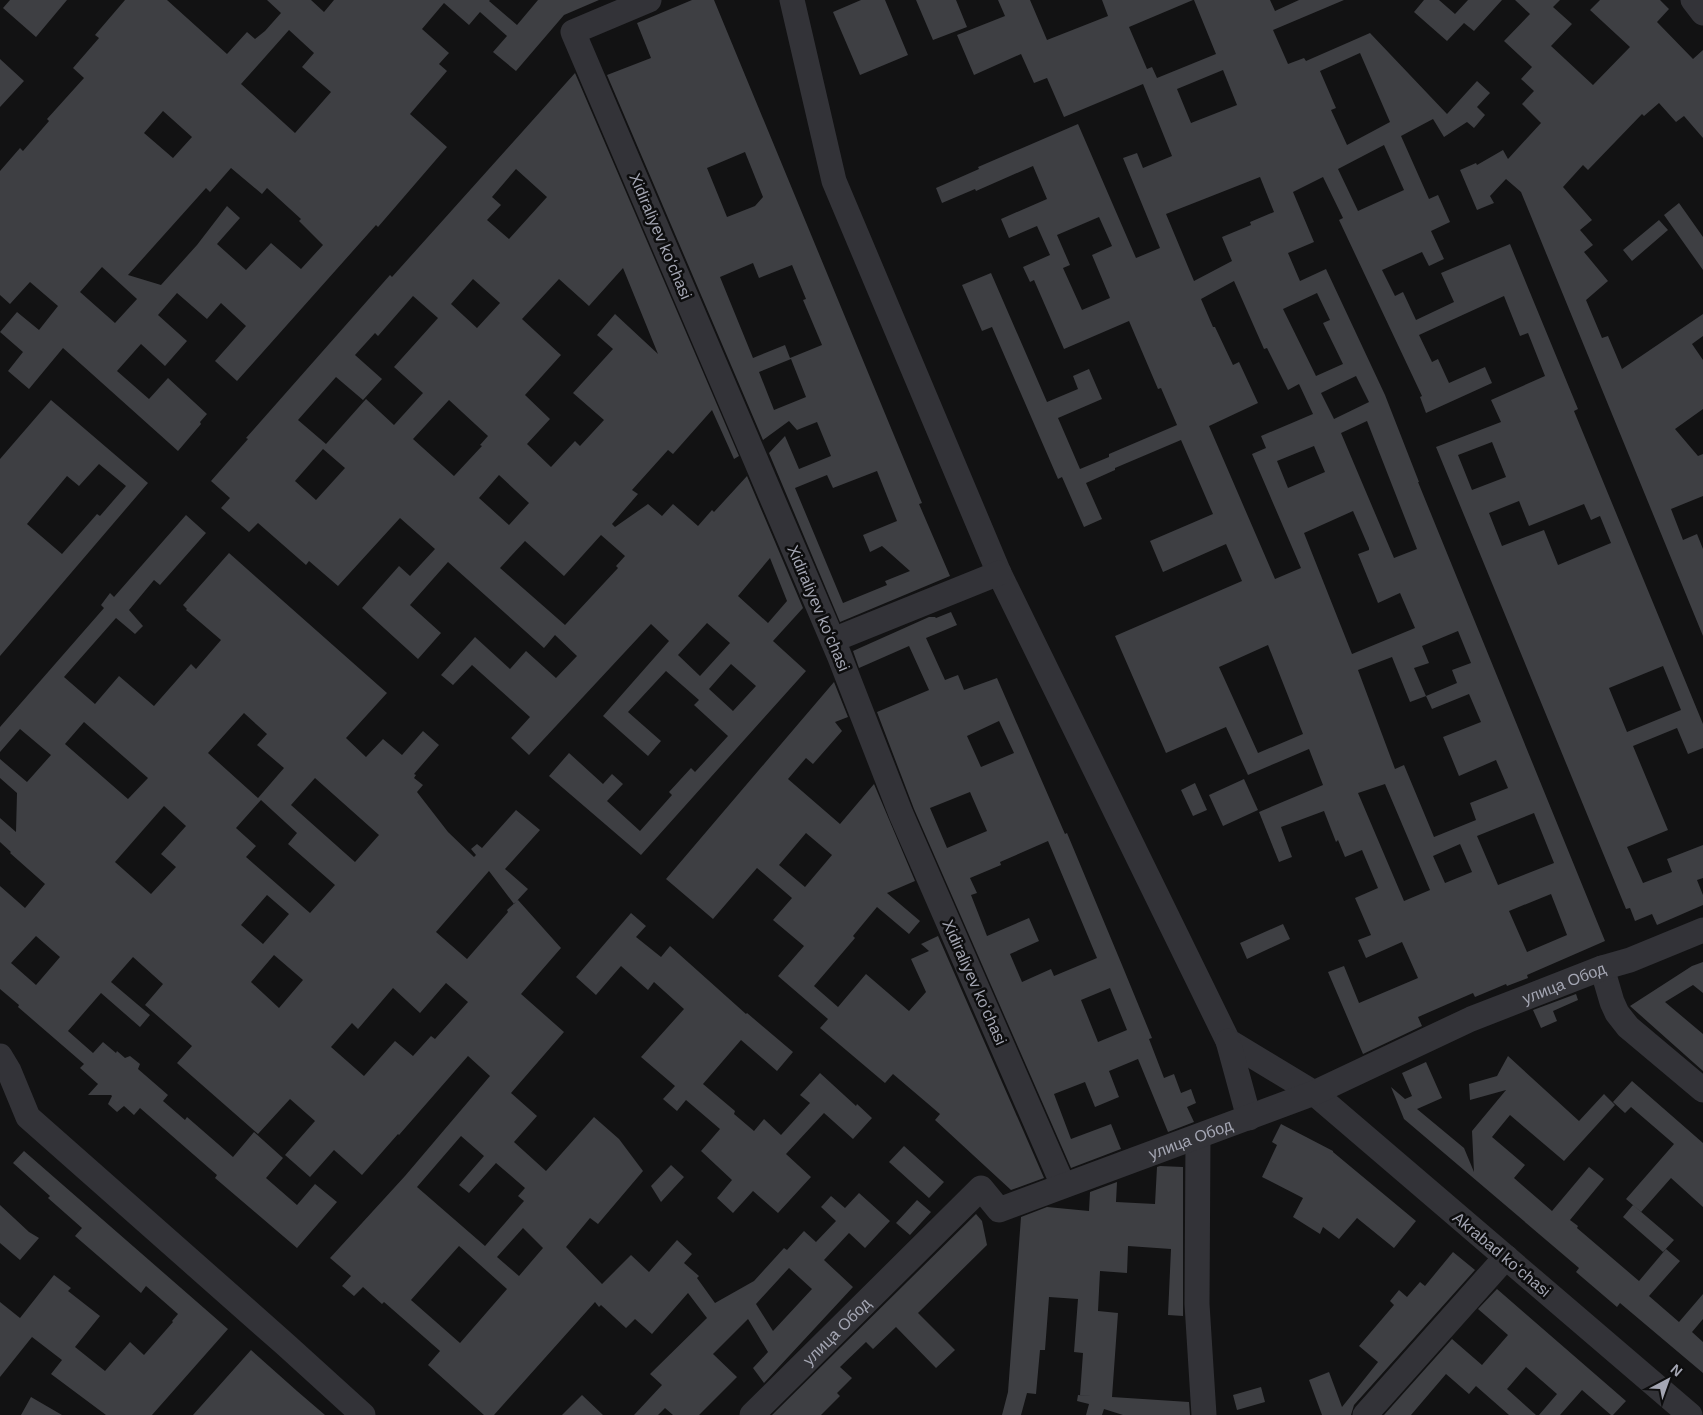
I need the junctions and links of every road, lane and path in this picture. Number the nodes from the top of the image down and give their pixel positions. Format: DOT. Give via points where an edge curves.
graph roads {
  1 [pos="649,0"];
  2 [pos="792,0"];
  3 [pos="1693,0"];
  4 [pos="1703,13"];
  5 [pos="999,573"];
  6 [pos="833,640"];
  7 [pos="1703,930"];
  8 [pos="1602,968"];
  9 [pos="1228,1041"];
  10 [pos="0,1056"];
  11 [pos="1703,1090"];
  12 [pos="1314,1093"];
  13 [pos="1249,1118"];
  14 [pos="1198,1137"];
  15 [pos="1063,1185"];
  16 [pos="1506,1257"];
  17 [pos="363,1415"];
  18 [pos="752,1415"];
  19 [pos="1204,1415"];
  20 [pos="1365,1415"];
  21 [pos="1690,1415"];
  1 -- 6 [label="street, Xidiraliyev koʻchasi" via="573,32"];
  2 -- 5 [label="street" via="834,181"];
  3 -- 4 [label="street"];
  5 -- 6 [label="street"];
  5 -- 9 [label="street"];
  6 -- 15 [label="street, Xidiraliyev koʻchasi" via="902,814"];
  7 -- 8 [label="street, улица Обод"];
  8 -- 11 [label="street" via="1612,1002 1628,1027"];
  8 -- 12 [label="street, улица Обод" via="1471,1019"];
  9 -- 12 [label="street, Akrabad koʻchasi"];
  9 -- 13 [label="street"];
  10 -- 17 [label="street" via="28,1117"];
  12 -- 13 [label="street, улица Обод"];
  12 -- 16 [label="street, Akrabad koʻchasi"];
  13 -- 14 [label="street, улица Обод"];
  14 -- 15 [label="street, улица Обод"];
  14 -- 19 [label="street" via="1197,1304"];
  15 -- 18 [label="street, улица Обод" via="998,1210 981,1188"];
  16 -- 20 [label="street"];
  16 -- 21 [label="street, Akrabad koʻchasi"];
}
